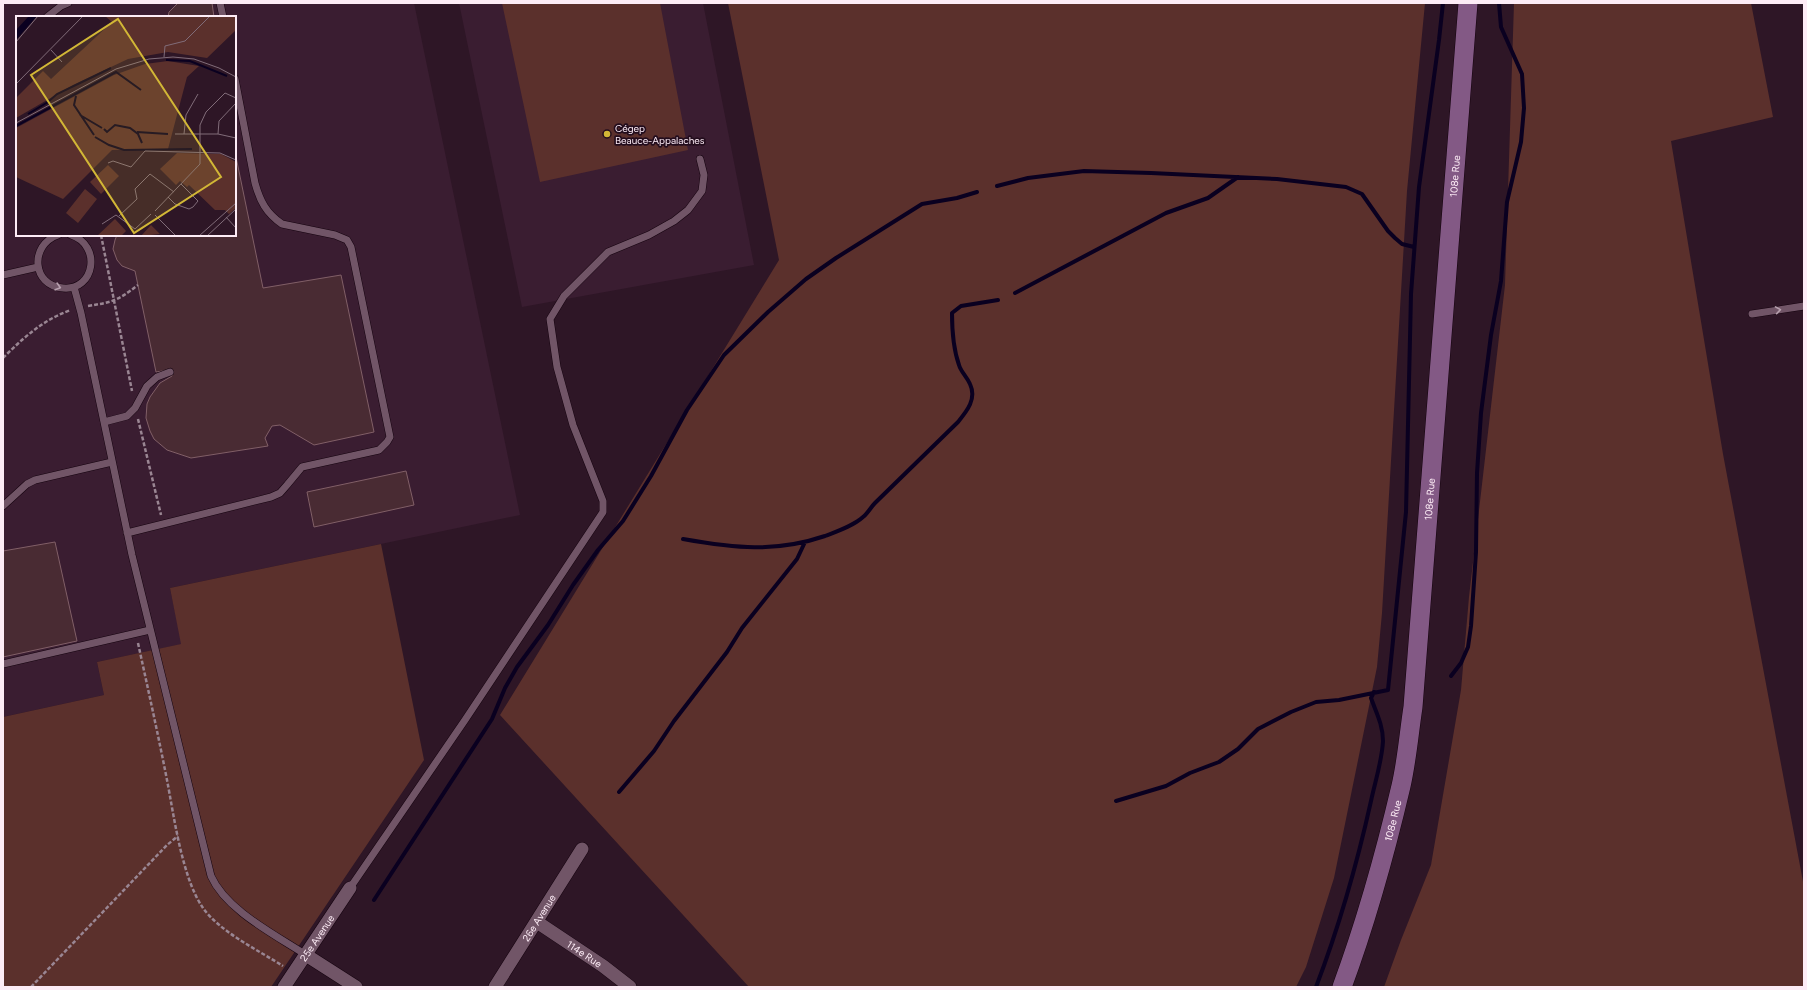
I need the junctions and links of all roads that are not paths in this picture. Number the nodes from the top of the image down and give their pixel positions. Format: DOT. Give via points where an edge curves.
graph roads {
  1 [pos="68,3"];
  2 [pos="220,3"];
  3 [pos="1468,3"];
  4 [pos="48,16"];
  5 [pos="223,16"];
  6 [pos="236,84"];
  7 [pos="700,159"];
  8 [pos="56,236"];
  9 [pos="73,236"];
  10 [pos="38,267"];
  11 [pos="3,274"];
  12 [pos="74,287"];
  13 [pos="1804,306"];
  14 [pos="1752,314"];
  15 [pos="170,372"];
  16 [pos="104,422"];
  17 [pos="112,462"];
  18 [pos="3,506"];
  19 [pos="127,532"];
  20 [pos="150,630"];
  21 [pos="3,664"];
  22 [pos="582,849"];
  23 [pos="350,888"];
  24 [pos="537,922"];
  25 [pos="306,955"];
  26 [pos="284,987"];
  27 [pos="356,987"];
  28 [pos="495,987"];
  29 [pos="630,987"];
  30 [pos="1342,987"];
  1 -- 4 [label="lane"];
  2 -- 5 [label="lane"];
  3 -- 30 [label="main road, 108e Rue" via="1413,707 1401,784 1380,866"];
  6 -- 19 [label="lane" via="255,182 259,198 266,209 282,224 335,235 347,240 351,247 390,436 379,450 302,467 280,493 271,497"];
  7 -- 23 [label="lane" via="704,175 702,191 688,210 649,235 608,252 564,296 550,319 557,367 573,425 603,501 603,512"];
  8 -- 10 [label="lane" via="45,243 40,250 37,258"];
  9 -- 12 [label="lane" via="84,242 92,258 88,275"];
  10 -- 11 [label="lane"];
  10 -- 12 [label="lane, one-way" via="41,276 55,287"];
  12 -- 16 [label="lane"];
  14 -- 13 [label="lane, one-way"];
  15 -- 16 [label="lane" via="157,377 147,386 135,408 127,416"];
  16 -- 17 [label="lane"];
  17 -- 18 [label="lane" via="35,480"];
  17 -- 19 [label="lane"];
  19 -- 20 [label="lane"];
  20 -- 21 [label="lane"];
  20 -- 25 [label="lane" via="206,859 216,888 234,907"];
  22 -- 24 [label="street, 26e Avenue"];
  23 -- 25 [label="street, 25e Avenue"];
  24 -- 28 [label="street, 26e Avenue"];
  24 -- 29 [label="street, 114e Rue"];
  25 -- 26 [label="street, 25e Avenue"];
  25 -- 27 [label="street"];
}
